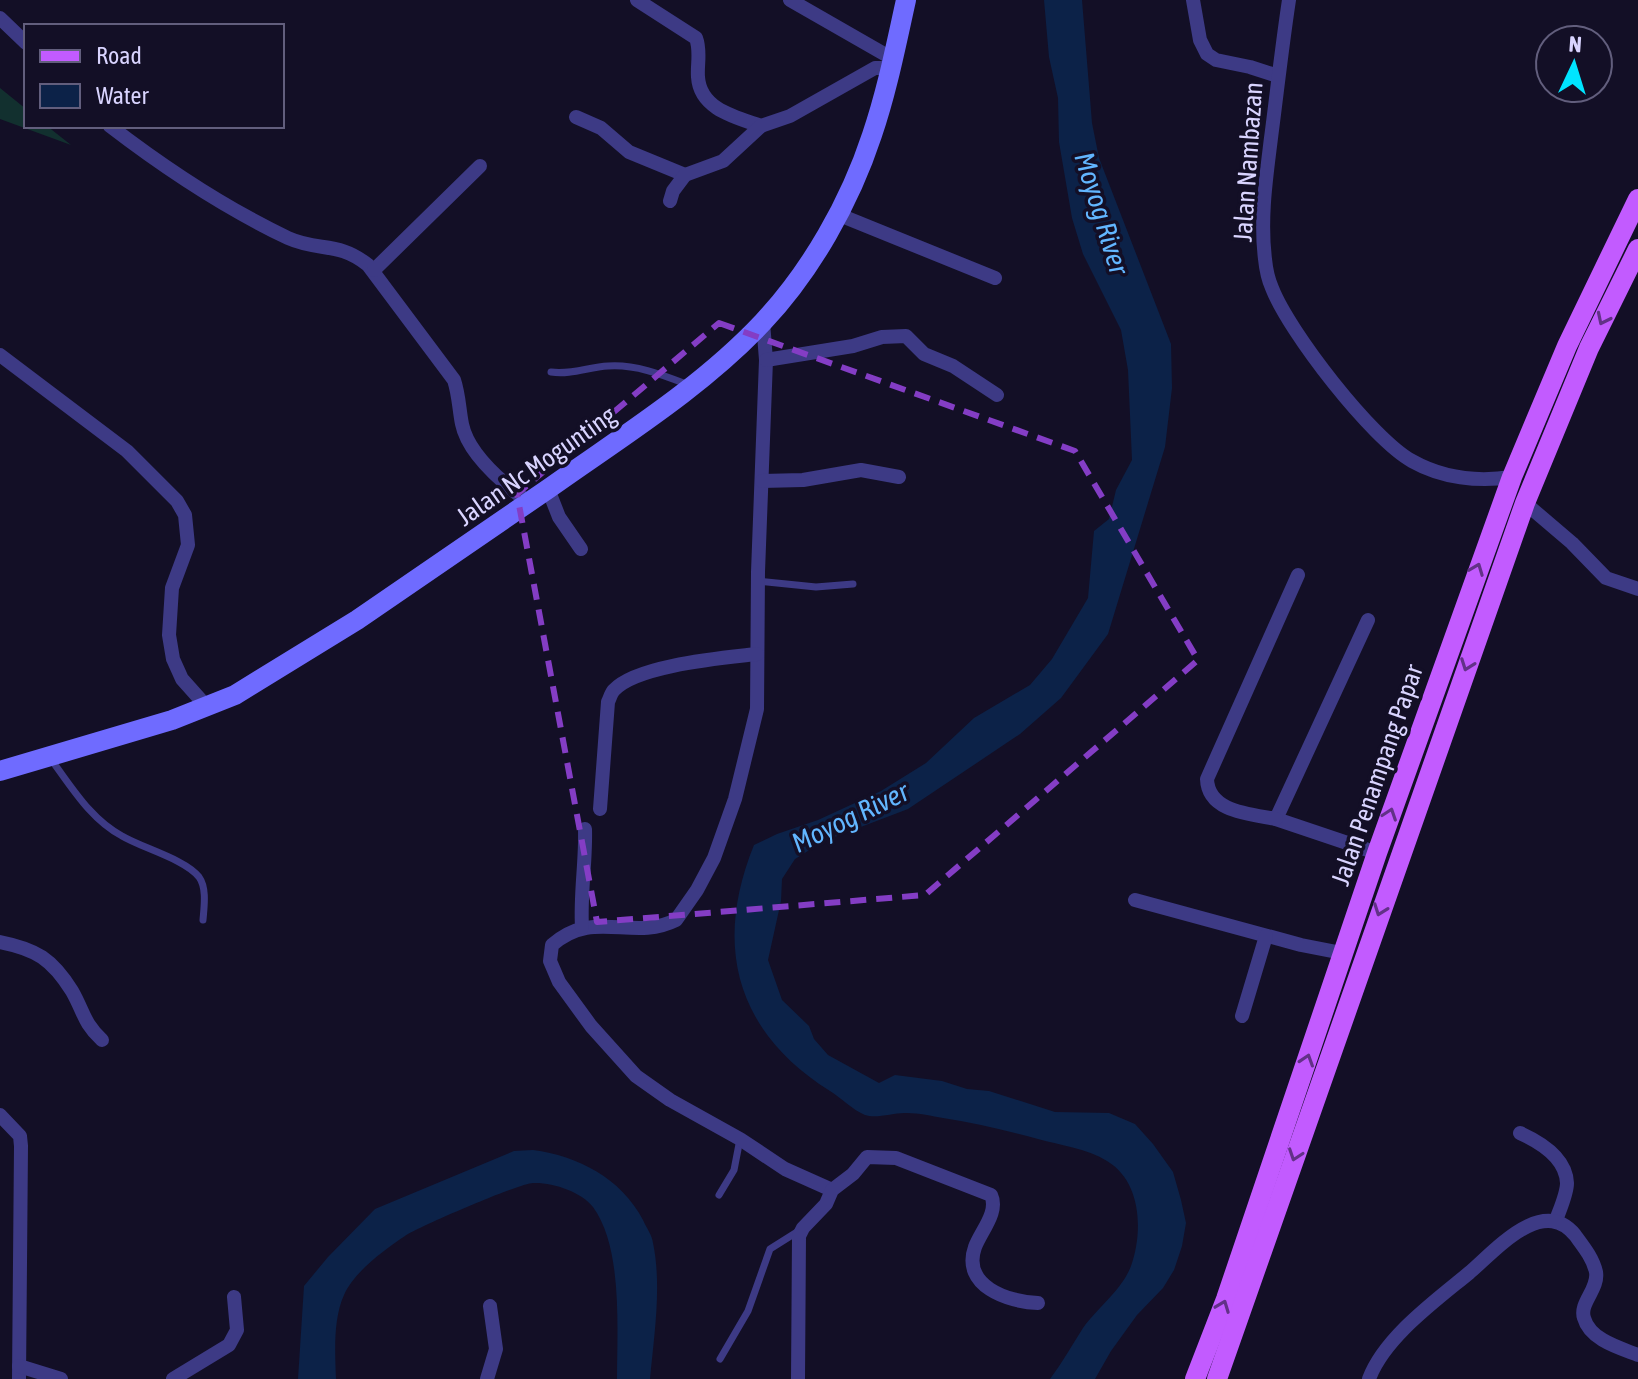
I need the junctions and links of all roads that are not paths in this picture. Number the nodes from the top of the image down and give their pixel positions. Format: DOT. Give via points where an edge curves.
graph roads {
  1 [pos="637,0"];
  2 [pos="790,0"];
  3 [pos="906,0"];
  4 [pos="1193,0"];
  5 [pos="1289,0"];
  6 [pos="0,18"];
  7 [pos="24,41"];
  8 [pos="892,64"];
  9 [pos="1278,76"];
  10 [pos="576,117"];
  11 [pos="761,126"];
  12 [pos="113,128"];
  13 [pos="480,166"];
  14 [pos="685,175"];
  15 [pos="1638,199"];
  16 [pos="670,201"];
  17 [pos="837,214"];
  18 [pos="1638,249"];
  19 [pos="374,270"];
  20 [pos="995,278"];
  21 [pos="763,322"];
  22 [pos="0,355"];
  23 [pos="766,360"];
  24 [pos="551,372"];
  25 [pos="691,386"];
  26 [pos="997,395"];
  27 [pos="899,477"];
  28 [pos="1512,477"];
  29 [pos="762,481"];
  30 [pos="548,489"];
  31 [pos="527,501"];
  32 [pos="1525,503"];
  33 [pos="581,549"];
  34 [pos="1298,575"];
  35 [pos="758,581"];
  36 [pos="853,584"];
  37 [pos="1638,589"];
  38 [pos="1368,620"];
  39 [pos="757,654"];
  40 [pos="207,707"];
  41 [pos="49,757"];
  42 [pos="0,771"];
  43 [pos="600,809"];
  44 [pos="1276,819"];
  45 [pos="585,829"];
  46 [pos="1377,853"];
  47 [pos="1135,900"];
  48 [pos="203,920"];
  49 [pos="582,927"];
  50 [pos="1266,936"];
  51 [pos="0,942"];
  52 [pos="1342,953"];
  53 [pos="1242,1016"];
  54 [pos="102,1040"];
  55 [pos="0,1115"];
  56 [pos="1520,1133"];
  57 [pos="740,1139"];
  58 [pos="832,1190"];
  59 [pos="719,1195"];
  60 [pos="1556,1220"];
  61 [pos="803,1228"];
  62 [pos="234,1297"];
  63 [pos="1038,1303"];
  64 [pos="490,1306"];
  65 [pos="1638,1355"];
  66 [pos="720,1359"];
  67 [pos="19,1373"];
  68 [pos="61,1379"];
  69 [pos="173,1379"];
  70 [pos="487,1379"];
  71 [pos="798,1379"];
  72 [pos="1195,1379"];
  73 [pos="1217,1379"];
  74 [pos="1369,1379"];
  1 -- 11 [label="street" via="696,38 703,97 719,110"];
  2 -- 8 [label="street"];
  3 -- 8 [label="street, Jalan Nc Mogunting"];
  4 -- 9 [label="street" via="1207,54"];
  5 -- 9 [label="street, Jalan Nambazan"];
  6 -- 7 [label="street"];
  8 -- 11 [label="street"];
  8 -- 17 [label="street, Jalan Nc Mogunting" via="872,135"];
  9 -- 28 [label="street, Jalan Nambazan" via="1263,235 1268,274 1282,307 1344,396 1402,455 1452,475"];
  10 -- 14 [label="street" via="601,128 629,152"];
  11 -- 14 [label="street" via="723,161"];
  12 -- 19 [label="street" via="237,213 304,244 353,252"];
  13 -- 19 [label="street"];
  14 -- 16 [label="street"];
  15 -- 28 [label="main road, Jalan Penampang Papar"];
  17 -- 20 [label="street"];
  17 -- 21 [label="street, Jalan Nc Mogunting"];
  18 -- 32 [label="main road, Jalan Penampang Papar, one-way" via="1589,348"];
  19 -- 31 [label="street" via="454,380 468,441 499,480"];
  21 -- 23 [label="street"];
  21 -- 25 [label="street, Jalan Nc Mogunting"];
  22 -- 40 [label="street" via="127,451 177,501 185,515 188,545 172,588 169,635 178,672"];
  23 -- 26 [label="street" via="906,336 924,354"];
  23 -- 29 [label="street"];
  24 -- 25 [label="lane" via="620,365"];
  25 -- 30 [label="street, Jalan Nc Mogunting"];
  27 -- 29 [label="street" via="861,470"];
  46 -- 28 [label="main road, Jalan Penampang Papar, one-way"];
  29 -- 35 [label="street"];
  30 -- 31 [label="street, Jalan Nc Mogunting"];
  30 -- 33 [label="street"];
  31 -- 40 [label="street, Jalan Nc Mogunting" via="357,620"];
  32 -- 37 [label="street" via="1606,578"];
  32 -- 73 [label="main road, Jalan Penampang Papar, one-way"];
  34 -- 44 [label="street" via="1207,779 1215,802"];
  35 -- 36 [label="lane" via="816,587"];
  35 -- 39 [label="street"];
  38 -- 44 [label="street"];
  39 -- 43 [label="street" via="668,666 614,690 608,702"];
  39 -- 49 [label="street" via="757,709 735,799 697,890 668,924"];
  40 -- 41 [label="street, Jalan Nc Mogunting"];
  41 -- 42 [label="street, Jalan Nc Mogunting"];
  41 -- 48 [label="lane" via="92,814 120,836 192,870 202,880"];
  44 -- 46 [label="street"];
  45 -- 49 [label="street"];
  46 -- 52 [label="main road, Jalan Penampang Papar"];
  47 -- 50 [label="street"];
  49 -- 57 [label="street" via="560,939 550,952 559,982 581,1012 636,1076"];
  50 -- 52 [label="street"];
  50 -- 53 [label="street"];
  51 -- 54 [label="street" via="34,950 46,959 71,991 88,1027"];
  72 -- 52 [label="main road, Jalan Penampang Papar, one-way"];
  55 -- 67 [label="street" via="20,1136 21,1146"];
  56 -- 60 [label="street" via="1551,1151 1562,1166 1567,1186"];
  57 -- 58 [label="street" via="785,1169"];
  57 -- 59 [label="lane" via="734,1170"];
  58 -- 61 [label="street"];
  58 -- 63 [label="street" via="867,1157 875,1156 896,1158 991,1195 993,1208 975,1247 975,1270 987,1289 1000,1296"];
  60 -- 65 [label="street" via="1581,1243 1596,1272 1583,1310 1587,1325 1599,1337"];
  60 -- 74 [label="street" via="1516,1233 1400,1335 1379,1356"];
  61 -- 66 [label="lane" via="770,1249 748,1311"];
  61 -- 71 [label="street" via="798,1247"];
  62 -- 69 [label="street" via="237,1330 229,1345"];
  64 -- 70 [label="street" via="496,1349"];
  67 -- 68 [label="street"];
}
